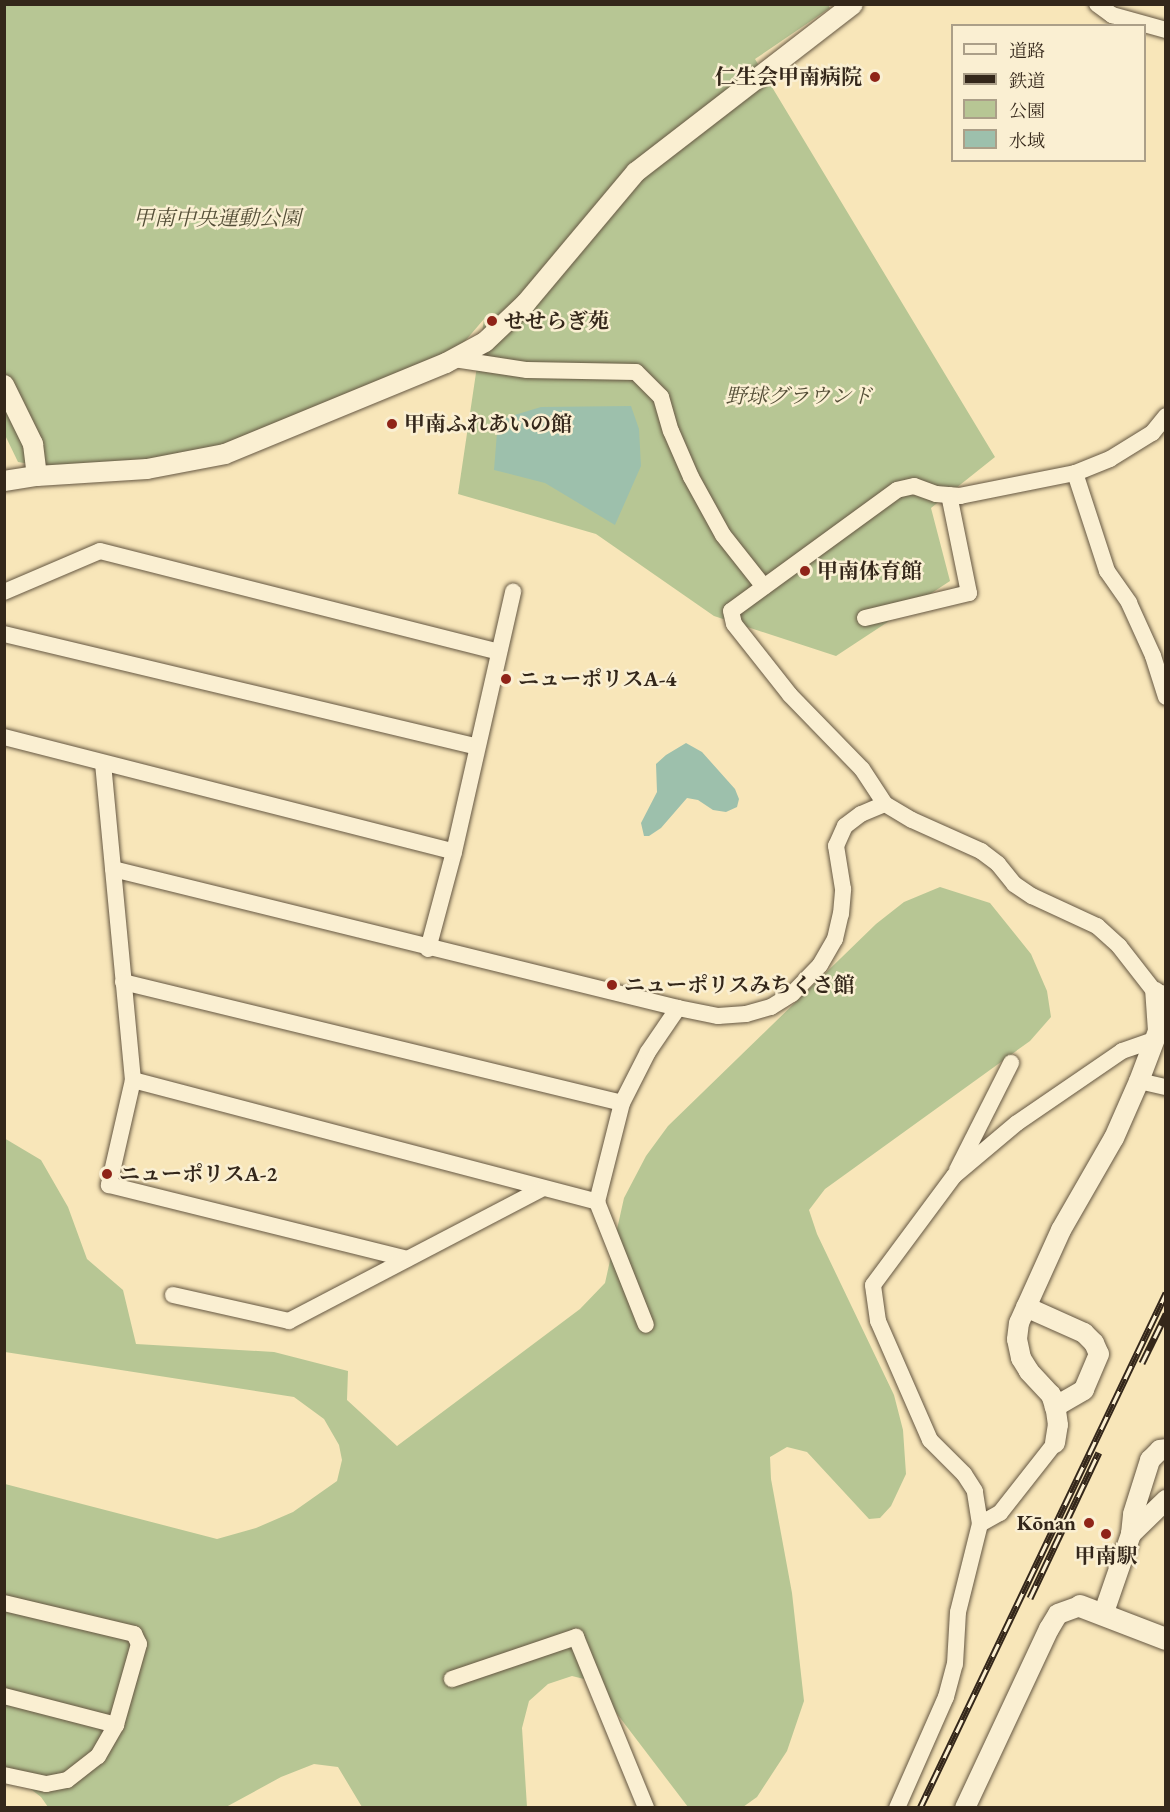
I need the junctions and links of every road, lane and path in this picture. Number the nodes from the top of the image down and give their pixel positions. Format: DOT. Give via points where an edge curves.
graph roads {
  1 [pos="853,4"];
  2 [pos="1097,4"];
  3 [pos="1145,24"];
  4 [pos="1146,24"];
  5 [pos="1166,30"];
  6 [pos="453,359"];
  7 [pos="4,385"];
  8 [pos="1166,416"];
  9 [pos="1075,473"];
  10 [pos="37,476"];
  11 [pos="4,480"];
  12 [pos="949,495"];
  13 [pos="764,587"];
  14 [pos="4,592"];
  15 [pos="513,592"];
  16 [pos="865,618"];
  17 [pos="4,634"];
  18 [pos="498,652"];
  19 [pos="1166,697"];
  20 [pos="4,737"];
  21 [pos="477,747"];
  22 [pos="103,763"];
  23 [pos="885,804"];
  24 [pos="454,852"];
  25 [pos="113,869"];
  26 [pos="428,949"];
  27 [pos="123,982"];
  28 [pos="1160,993"];
  29 [pos="678,1008"];
  30 [pos="1154,1041"];
  31 [pos="1011,1063"];
  32 [pos="133,1080"];
  33 [pos="1139,1082"];
  34 [pos="1166,1087"];
  35 [pos="622,1102"];
  36 [pos="954,1176"];
  37 [pos="542,1189"];
  38 [pos="597,1202"];
  39 [pos="406,1259"];
  40 [pos="173,1294"];
  41 [pos="1026,1307"];
  42 [pos="646,1325"];
  43 [pos="1055,1407"];
  44 [pos="1055,1443"];
  45 [pos="1166,1449"];
  46 [pos="1142,1491"];
  47 [pos="1164,1502"];
  48 [pos="980,1524"];
  49 [pos="1131,1534"];
  50 [pos="4,1603"];
  51 [pos="1080,1606"];
  52 [pos="1103,1615"];
  53 [pos="1166,1639"];
  54 [pos="452,1678"];
  55 [pos="4,1696"];
  56 [pos="116,1725"];
  57 [pos="4,1775"];
  58 [pos="646,1808"];
  59 [pos="897,1808"];
  60 [pos="965,1808"];
  1 -- 6 [label="street" via="636,172 526,303 485,342"];
  2 -- 3 [label="street" via="1113,15"];
  4 -- 5 [label="street"];
  6 -- 10 [label="street" via="225,454 147,469"];
  6 -- 13 [label="street" via="527,370 636,372 661,398 691,477 723,535"];
  7 -- 10 [label="street" via="33,444"];
  8 -- 9 [label="street" via="1152,433 1110,459"];
  9 -- 12 [label="street"];
  9 -- 19 [label="street" via="1107,571 1129,603"];
  10 -- 11 [label="street"];
  12 -- 13 [label="street" via="914,486 897,490"];
  12 -- 16 [label="street" via="969,593"];
  13 -- 23 [label="street" via="731,611 734,624 789,695 862,769"];
  14 -- 18 [label="street" via="100,551"];
  15 -- 18 [label="street"];
  17 -- 21 [label="street"];
  18 -- 21 [label="street"];
  20 -- 22 [label="street"];
  21 -- 24 [label="street"];
  22 -- 24 [label="street"];
  22 -- 25 [label="street"];
  23 -- 28 [label="street" via="981,851 1032,896 1097,926"];
  23 -- 29 [label="street" via="861,813 845,826 836,846 843,889 835,939 820,965 792,994 771,1007 746,1014 718,1016"];
  24 -- 26 [label="street"];
  25 -- 26 [label="street"];
  25 -- 27 [label="street"];
  26 -- 29 [label="street"];
  27 -- 32 [label="street"];
  27 -- 35 [label="street"];
  28 -- 30 [label="street"];
  29 -- 35 [label="street" via="648,1052"];
  30 -- 33 [label="street"];
  30 -- 36 [label="street" via="1116,1056 1017,1123"];
  31 -- 36 [label="street"];
  32 -- 37 [label="street"];
  32 -- 39 [label="street" via="109,1185"];
  33 -- 34 [label="street"];
  33 -- 41 [label="street" via="1114,1138 1061,1230"];
  35 -- 38 [label="street"];
  36 -- 48 [label="street" via="873,1285 878,1321 930,1440 975,1491"];
  37 -- 38 [label="street"];
  37 -- 39 [label="street"];
  38 -- 42 [label="street"];
  39 -- 40 [label="street" via="289,1321"];
  41 -- 43 [label="street" via="1017,1339 1021,1358 1051,1395"];
  41 -- 43 [label="street" via="1084,1333 1099,1354 1084,1390"];
  43 -- 44 [label="street"];
  44 -- 48 [label="street" via="1000,1513"];
  45 -- 46 [label="street" via="1150,1460"];
  46 -- 47 [label="street" via="1144,1498 1153,1503"];
  46 -- 49 [label="street" via="1133,1514"];
  47 -- 49 [label="street"];
  48 -- 59 [label="street" via="958,1612 955,1664 946,1697"];
  49 -- 52 [label="street"];
  50 -- 56 [label="street" via="134,1634 139,1644"];
  51 -- 52 [label="main road"];
  51 -- 60 [label="street" via="1058,1614 1049,1629"];
  52 -- 53 [label="main road"];
  54 -- 58 [label="street" via="576,1637"];
  55 -- 56 [label="street"];
  56 -- 57 [label="street" via="98,1756 67,1780 46,1784"];
}
